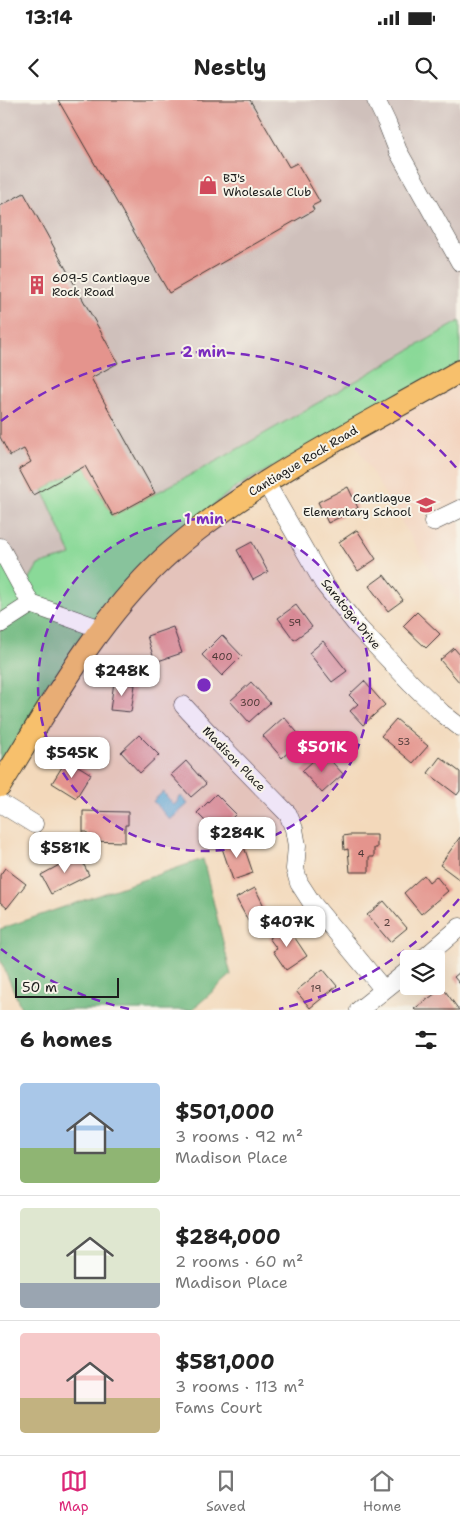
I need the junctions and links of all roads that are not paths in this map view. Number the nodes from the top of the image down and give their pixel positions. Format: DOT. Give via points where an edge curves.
graph roads {
  1 [pos="376,100"];
  2 [pos="460,262"];
  3 [pos="460,371"];
  4 [pos="266,483"];
  5 [pos="460,509"];
  6 [pos="433,522"];
  7 [pos="0,547"];
  8 [pos="31,604"];
  9 [pos="0,624"];
  10 [pos="101,629"];
  11 [pos="184,704"];
  12 [pos="460,727"];
  13 [pos="0,786"];
  14 [pos="0,803"];
  15 [pos="34,824"];
  16 [pos="460,927"];
  17 [pos="433,950"];
  18 [pos="400,977"];
  19 [pos="384,990"];
  20 [pos="359,1010"];
  1 -- 2 [label="street" via="398,150"];
  3 -- 4 [label="main road, Cantiague Rock Road"];
  4 -- 10 [label="main road, Cantiague Rock Road" via="200,526 162,559"];
  4 -- 12 [label="street, Saratoga Drive" via="324,584 359,628 411,683"];
  5 -- 6 [label="street"];
  7 -- 8 [label="street"];
  8 -- 9 [label="street"];
  8 -- 10 [label="street"];
  10 -- 13 [label="main road, Cantiague Rock Road"];
  11 -- 19 [label="street, Madison Place" via="288,814 297,846 295,869 299,883"];
  14 -- 15 [label="street"];
  16 -- 17 [label="street"];
  18 -- 19 [label="street"];
  19 -- 20 [label="street"];
}
